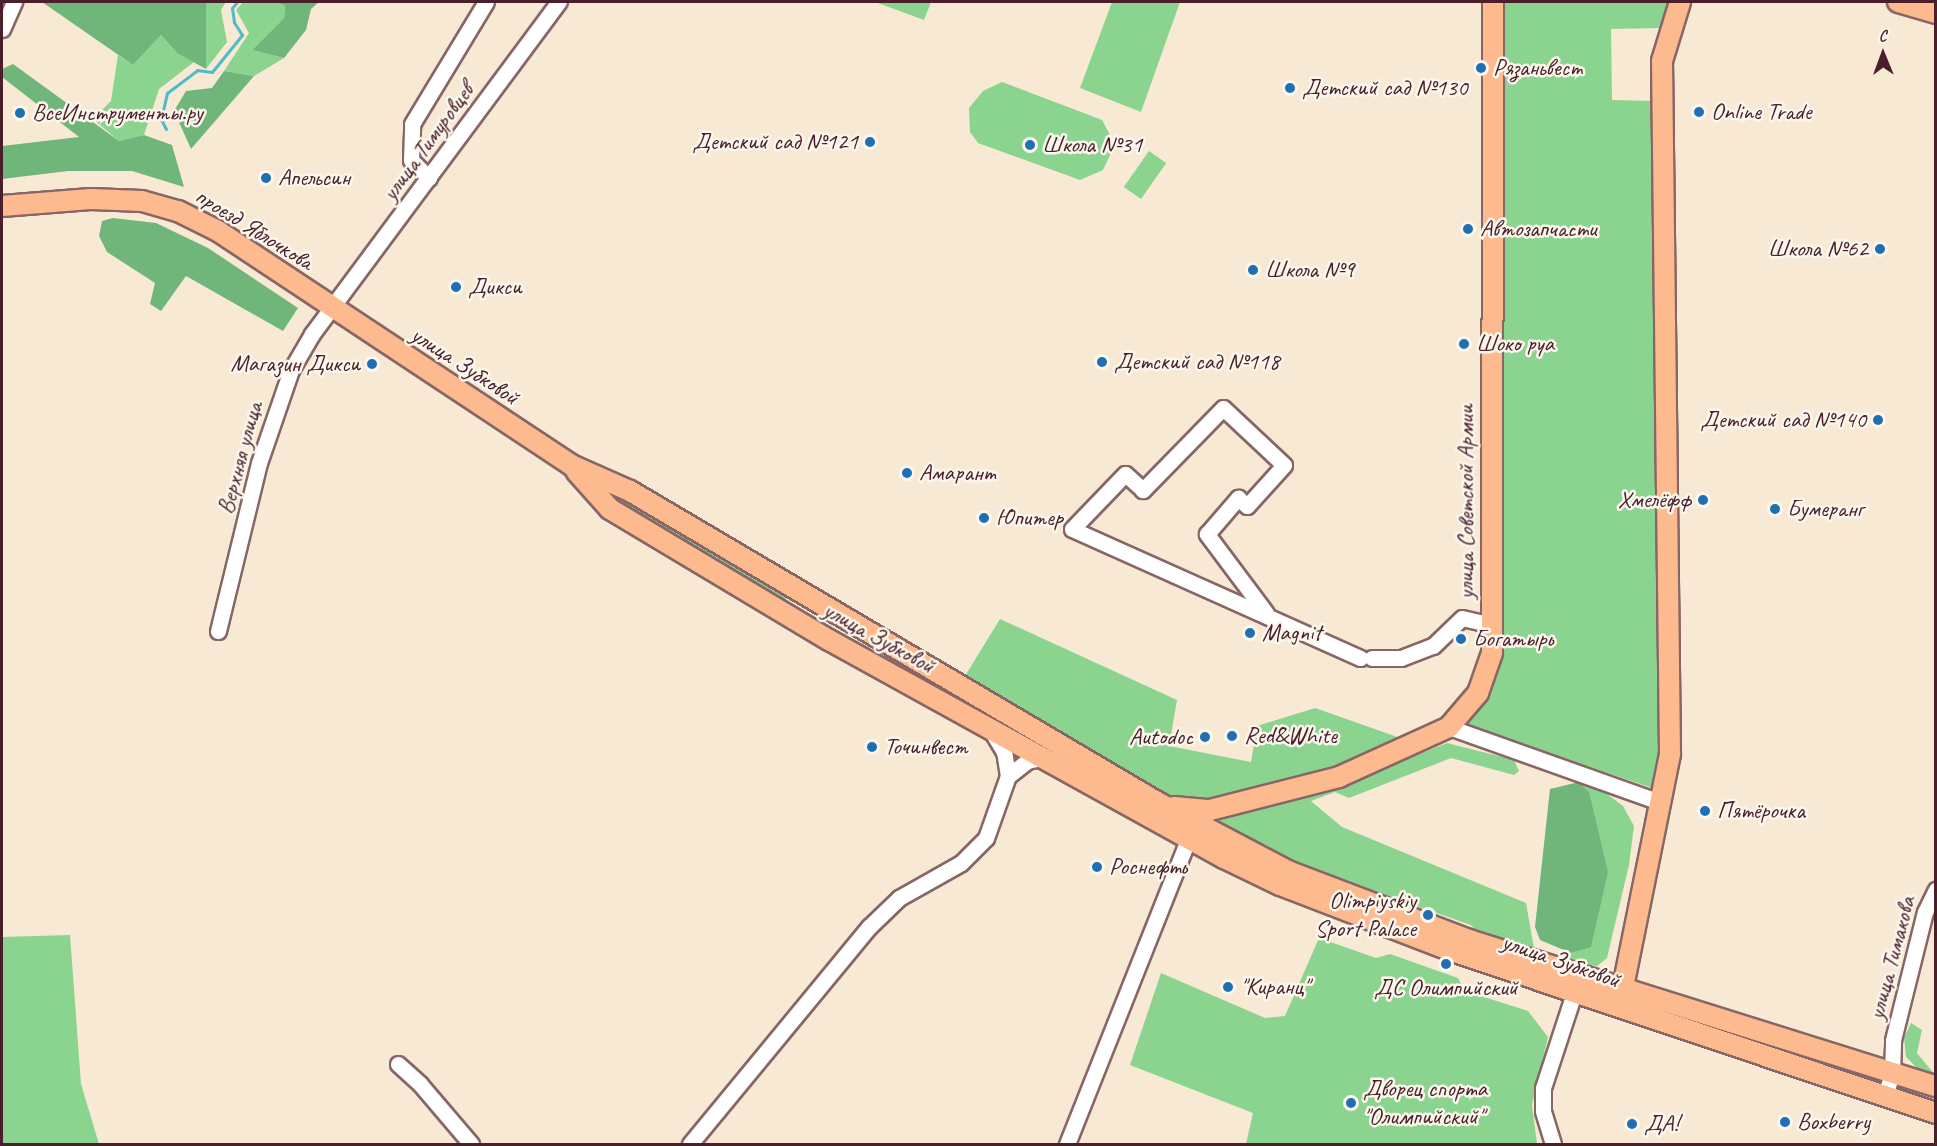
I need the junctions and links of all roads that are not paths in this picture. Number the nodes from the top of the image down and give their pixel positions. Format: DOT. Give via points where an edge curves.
graph roads {
  1 [pos="14,2"];
  2 [pos="486,2"];
  3 [pos="559,2"];
  4 [pos="1493,2"];
  5 [pos="1680,2"];
  6 [pos="1899,2"];
  7 [pos="1935,13"];
  8 [pos="2,29"];
  9 [pos="429,178"];
  10 [pos="2,206"];
  11 [pos="333,309"];
  12 [pos="571,465"];
  13 [pos="630,491"];
  14 [pos="610,509"];
  15 [pos="790,586"];
  16 [pos="816,599"];
  17 [pos="778,610"];
  18 [pos="1266,613"];
  19 [pos="845,616"];
  20 [pos="802,624"];
  21 [pos="1492,625"];
  22 [pos="218,631"];
  23 [pos="829,640"];
  24 [pos="958,684"];
  25 [pos="942,703"];
  26 [pos="1449,727"];
  27 [pos="990,730"];
  28 [pos="1041,758"];
  29 [pos="1008,776"];
  30 [pos="1660,802"];
  31 [pos="1165,806"];
  32 [pos="1210,810"];
  33 [pos="1186,830"];
  34 [pos="1935,889"];
  35 [pos="1574,993"];
  36 [pos="1620,998"];
  37 [pos="398,1064"];
  38 [pos="1892,1073"];
  39 [pos="1935,1086"];
  40 [pos="1885,1096"];
  41 [pos="1935,1113"];
  42 [pos="471,1144"];
  43 [pos="690,1144"];
  44 [pos="1067,1144"];
  45 [pos="1553,1144"];
  1 -- 8 [label="street"];
  2 -- 9 [label="street" via="412,124 411,160"];
  3 -- 9 [label="street, улица Тимуровцев"];
  4 -- 21 [label="main road, улица Советской Армии"];
  5 -- 30 [label="main road" via="1662,61 1670,754"];
  6 -- 7 [label="main road"];
  9 -- 11 [label="street, улица Тимуровцев"];
  10 -- 11 [label="main road, проезд Яблочкова" via="91,199 142,201 178,211 218,231"];
  11 -- 12 [label="main road, улица Зубковой"];
  11 -- 22 [label="street, Верхняя улица" via="306,343 273,414"];
  12 -- 13 [label="main road, улица Зубковой"];
  12 -- 14 [label="main road, улица Зубковой"];
  13 -- 14 [label="main road" via="615,490 608,498"];
  13 -- 15 [label="main road, улица Зубковой"];
  14 -- 17 [label="main road, улица Зубковой"];
  15 -- 16 [label="main road, улица Зубковой"];
  15 -- 17 [label="main road" via="793,596 789,607"];
  16 -- 19 [label="main road, улица Зубковой"];
  16 -- 20 [label="main road" via="802,601 797,612"];
  17 -- 20 [label="main road, улица Зубковой"];
  18 -- 18 [label="street" via="1223,594 1072,528 1125,474 1143,490 1223,408 1284,465 1247,506 1238,498 1207,534"];
  18 -- 21 [label="street" via="1284,625 1366,658 1401,658 1433,646 1462,618"];
  19 -- 23 [label="main road"];
  19 -- 24 [label="main road, улица Зубковой"];
  20 -- 23 [label="main road, улица Зубковой"];
  21 -- 26 [label="main road, улица Советской Армии" via="1492,653 1478,693"];
  23 -- 25 [label="main road, улица Зубковой"];
  24 -- 25 [label="main road" via="943,682 938,689"];
  24 -- 31 [label="main road, улица Зубковой"];
  25 -- 27 [label="main road, улица Зубковой"];
  26 -- 30 [label="street"];
  26 -- 32 [label="main road, улица Советской Армии" via="1340,777"];
  27 -- 28 [label="main road, улица Зубковой"];
  27 -- 29 [label="street" via="1004,752"];
  28 -- 29 [label="street" via="1018,766"];
  28 -- 33 [label="main road, улица Зубковой"];
  29 -- 43 [label="street" via="994,822 976,850 888,908"];
  30 -- 36 [label="main road"];
  31 -- 32 [label="main road, улица Советской Армии"];
  31 -- 33 [label="main road, улица Зубковой"];
  32 -- 33 [label="main road"];
  33 -- 35 [label="main road, улица Зубковой" via="1224,858 1352,915"];
  33 -- 36 [label="main road, улица Зубковой" via="1247,851 1358,901"];
  33 -- 44 [label="street"];
  34 -- 38 [label="street, улица Тимакова" via="1925,912 1893,1040"];
  35 -- 36 [label="main road, улица Зубковой"];
  35 -- 45 [label="street" via="1543,1089 1543,1111"];
  36 -- 38 [label="main road, улица Зубковой"];
  36 -- 40 [label="main road, улица Зубковой"];
  37 -- 42 [label="street"];
  38 -- 39 [label="main road, улица Зубковой"];
  38 -- 40 [label="street, улица Тимакова"];
  40 -- 41 [label="main road, улица Зубковой"];
}
